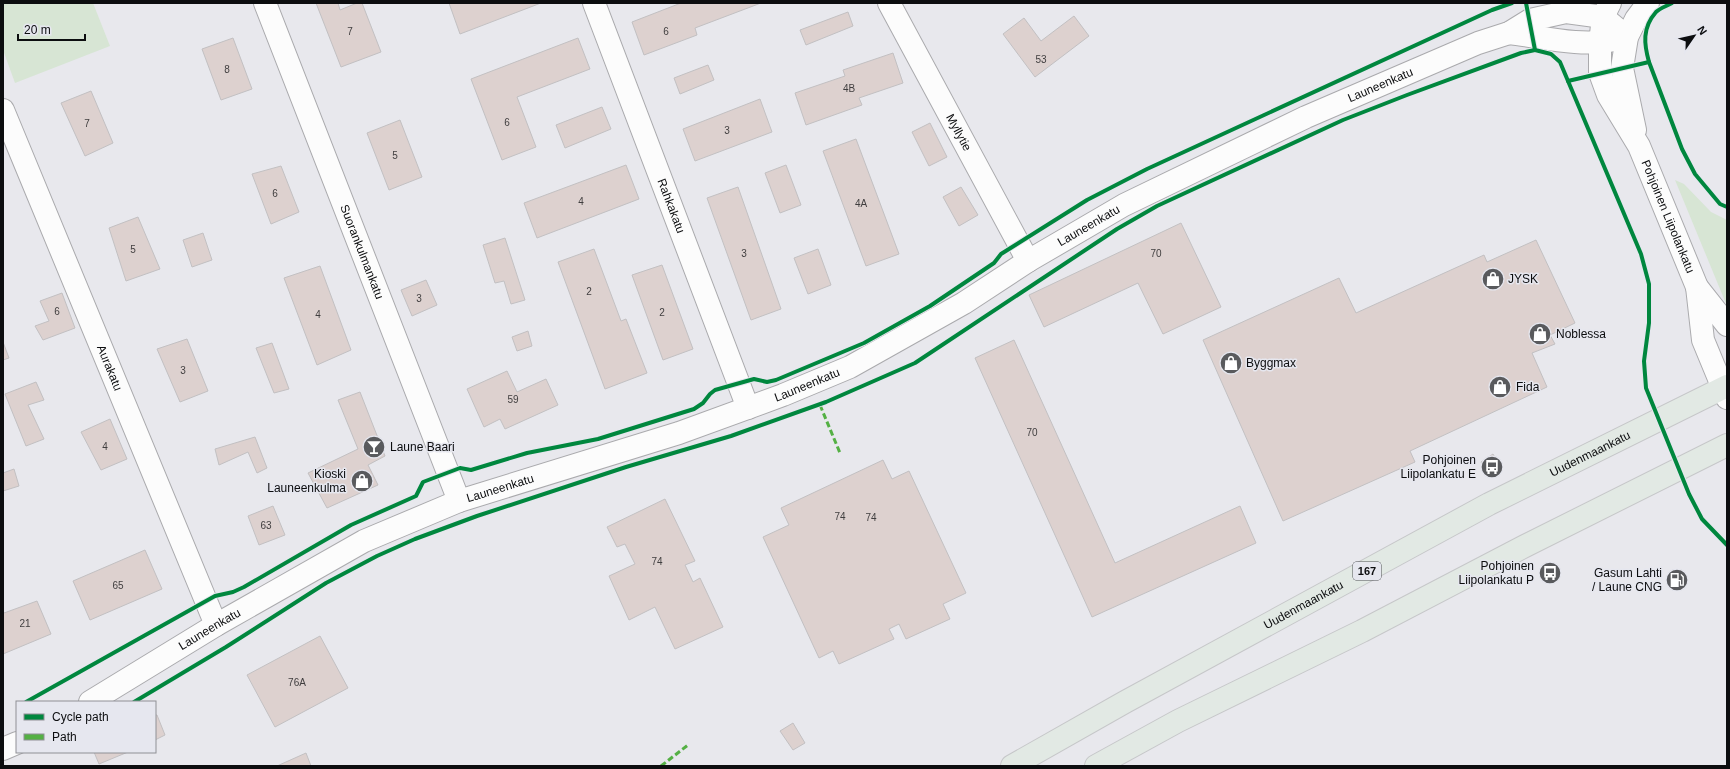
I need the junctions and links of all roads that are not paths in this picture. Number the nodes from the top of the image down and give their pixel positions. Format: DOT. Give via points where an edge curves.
graph roads {
  1 [pos="265,3"];
  2 [pos="594,3"];
  3 [pos="889,3"];
  4 [pos="1648,3"];
  5 [pos="1566,7"];
  6 [pos="1606,10"];
  7 [pos="1509,33"];
  8 [pos="1627,37"];
  9 [pos="1565,40"];
  10 [pos="1600,43"];
  11 [pos="3,110"];
  12 [pos="1639,146"];
  13 [pos="1028,262"];
  14 [pos="1697,287"];
  15 [pos="1727,325"];
  16 [pos="1726,391"];
  17 [pos="748,408"];
  18 [pos="1727,445"];
  19 [pos="459,501"];
  20 [pos="216,625"];
  21 [pos="92,701"];
  22 [pos="16,743"];
  23 [pos="3,749"];
  24 [pos="1012,766"];
  25 [pos="1096,766"];
  1 -- 19 [label="street, Suorankulmankatu"];
  2 -- 17 [label="street, Rahkakatu"];
  3 -- 13 [label="street, Myllytie"];
  4 -- 8 [label="street"];
  5 -- 6 [label="street, Launeenkatu"];
  5 -- 7 [label="street, Launeenkatu" via="1530,20"];
  5 -- 9 [label="street"];
  6 -- 8 [label="street"];
  6 -- 10 [label="street"];
  7 -- 9 [label="street, Launeenkatu"];
  7 -- 13 [label="street, Launeenkatu" via="1478,43 1292,123 1124,205"];
  8 -- 10 [label="street, Launeenkatu"];
  8 -- 12 [label="street, Pohjoinen Liipolankatu" via="1622,68"];
  9 -- 10 [label="street, Launeenkatu"];
  10 -- 12 [label="street, Pohjoinen Liipolankatu" via="1600,73 1608,95"];
  11 -- 20 [label="street, Aurakatu"];
  12 -- 14 [label="street, Pohjoinen Liipolankatu"];
  13 -- 17 [label="street, Launeenkatu" via="964,303 850,367"];
  14 -- 15 [label="street, Pohjoinen Liipolankatu"];
  14 -- 16 [label="street, Pohjoinen Liipolankatu" via="1703,340"];
  16 -- 24 [label="main road, Uudenmaankatu / 167" via="1489,504"];
  17 -- 19 [label="street, Launeenkatu" via="679,433"];
  18 -- 25 [label="main road" via="1362,631 1178,721"];
  19 -- 20 [label="street, Launeenkatu" via="364,541"];
  20 -- 21 [label="street, Launeenkatu"];
  22 -- 23 [label="street"];
}
